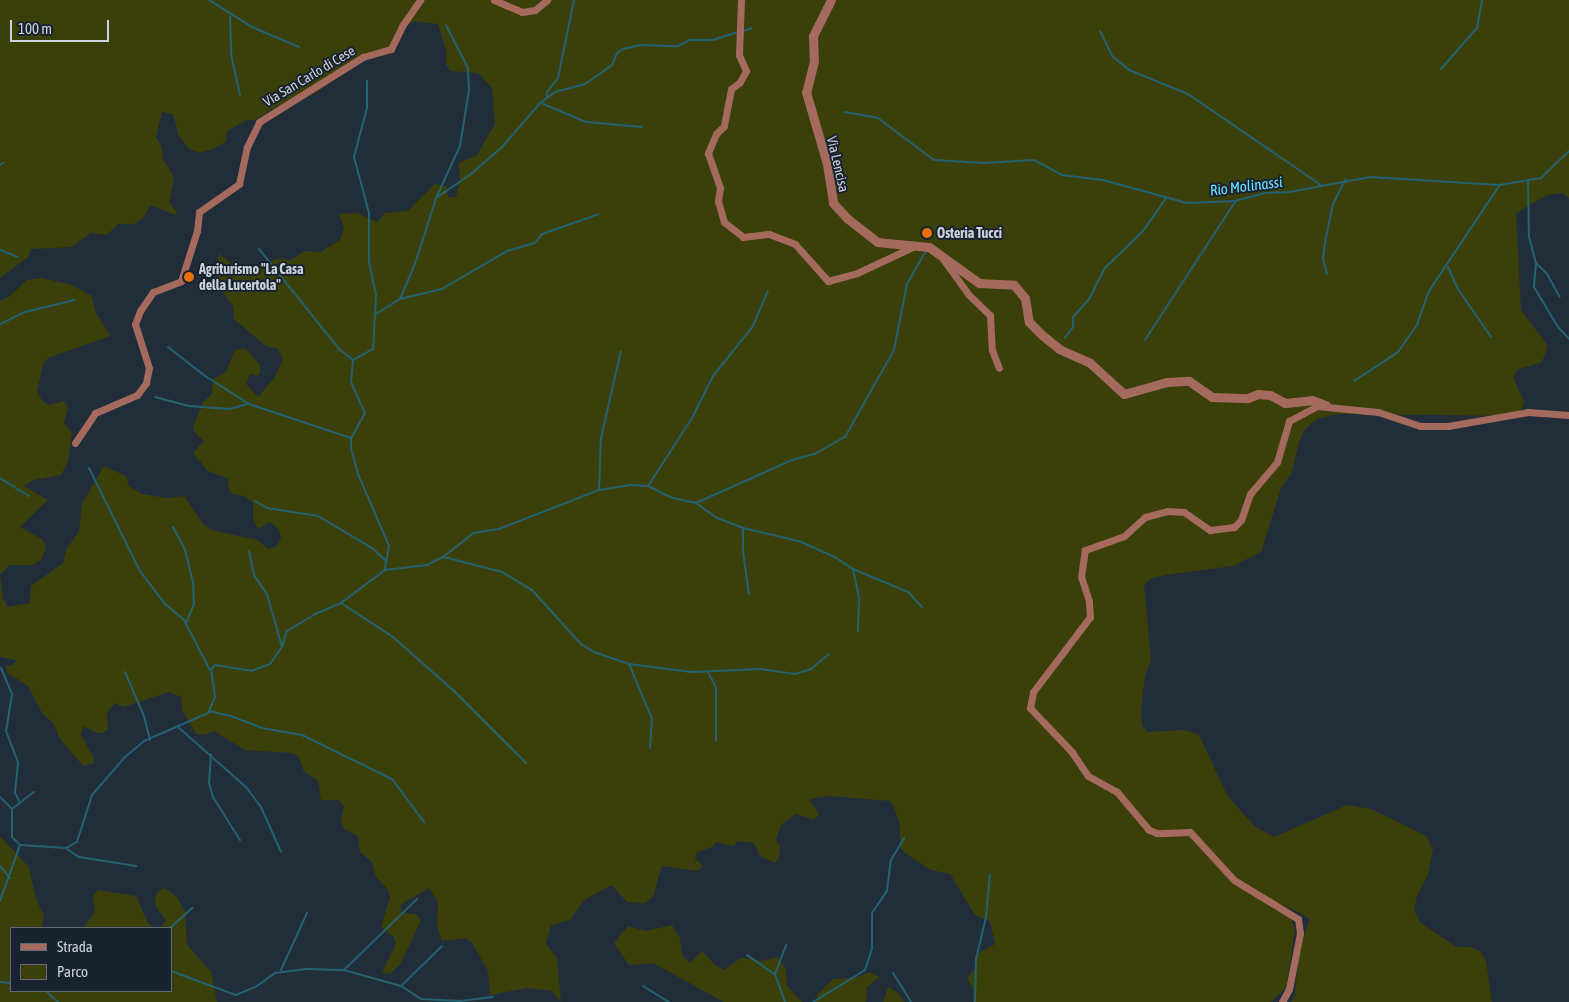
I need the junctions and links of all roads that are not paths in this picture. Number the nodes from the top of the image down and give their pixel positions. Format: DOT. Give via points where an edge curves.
graph roads {
  1 [pos="420,0"];
  2 [pos="494,0"];
  3 [pos="547,0"];
  4 [pos="742,0"];
  5 [pos="830,0"];
  6 [pos="918,244"];
  7 [pos="938,253"];
  8 [pos="999,368"];
  9 [pos="1326,405"];
  10 [pos="1569,416"];
  11 [pos="75,443"];
  12 [pos="1282,1002"];
  1 -- 11 [label="street, Via San Carlo di Cese" via="391,49 363,57 263,118 256,126 239,184 199,212 197,231 181,281 153,292 140,311 135,324 149,374 141,392 95,413"];
  2 -- 3 [label="street" via="522,12 535,10"];
  4 -- 6 [label="street" via="739,55 746,71 731,89 724,126 716,134 708,153 720,188 718,201 724,222 743,237 769,234 795,244 828,281 849,276"];
  5 -- 6 [label="street, Via Lencisa" via="813,36 814,61 806,92 827,164 833,203 877,242"];
  6 -- 7 [label="street, Via Lencisa"];
  7 -- 8 [label="street, Via Lencisa" via="969,295 990,315 992,350"];
  7 -- 9 [label="street" via="978,284 1010,283 1018,288 1025,298 1027,318 1042,335 1060,349 1090,362 1124,394 1167,382 1189,381 1212,397 1248,398 1258,394 1270,395 1285,403 1312,400"];
  9 -- 10 [label="street" via="1378,412 1420,426 1448,426 1528,412"];
  9 -- 12 [label="street" via="1308,409 1289,421 1277,462 1250,494 1241,520 1234,527 1210,530 1184,512 1167,511 1145,517 1124,536 1088,547 1080,577 1089,601 1090,616 1041,679 1029,702 1033,713 1072,752 1088,776 1117,792 1149,830 1157,833 1190,832 1234,880 1298,919 1300,933 1289,989"];
}
